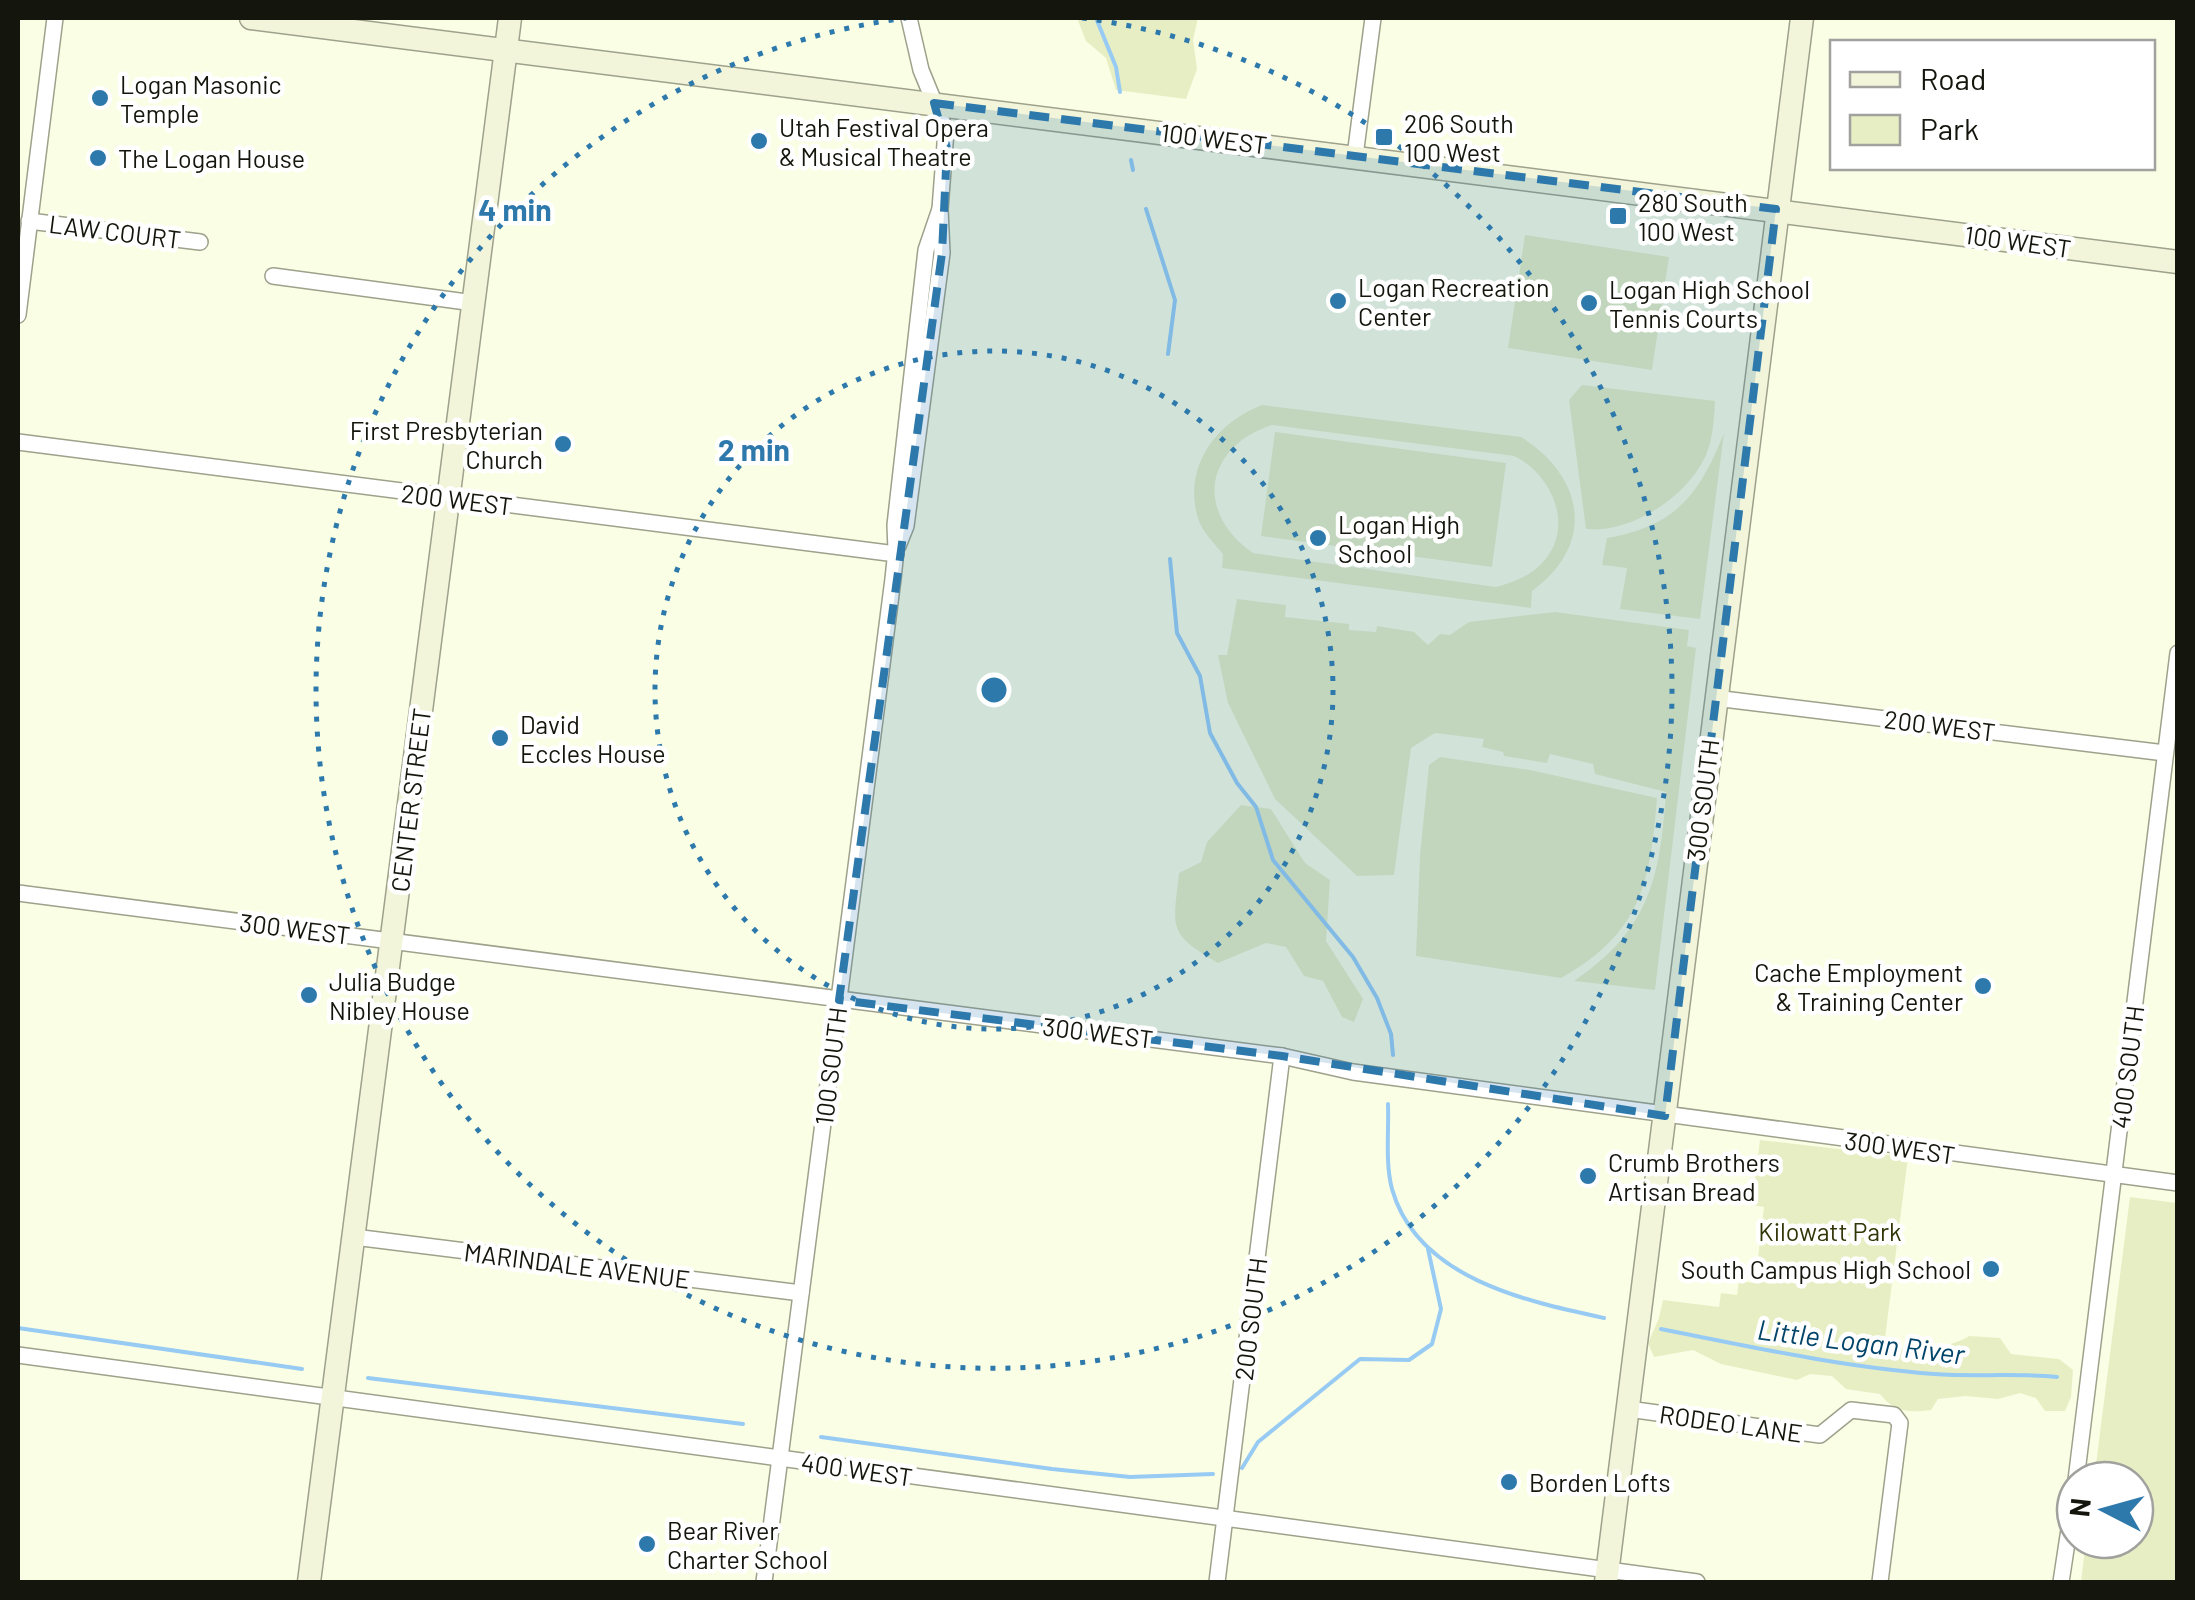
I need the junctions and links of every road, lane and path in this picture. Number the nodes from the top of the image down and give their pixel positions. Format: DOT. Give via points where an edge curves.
graph roads {
  1 [pos="55,18"];
  2 [pos="251,18"];
  3 [pos="510,18"];
  4 [pos="909,18"];
  5 [pos="1373,18"];
  6 [pos="1802,18"];
  7 [pos="506,49"];
  8 [pos="934,103"];
  9 [pos="1355,156"];
  10 [pos="1776,209"];
  11 [pos="30,221"];
  12 [pos="200,242"];
  13 [pos="2178,262"];
  14 [pos="273,276"];
  15 [pos="474,303"];
  16 [pos="18,315"];
  17 [pos="18,442"];
  18 [pos="449,498"];
  19 [pos="896,552"];
  20 [pos="2178,654"];
  21 [pos="1715,698"];
  22 [pos="2174,720"];
  23 [pos="2166,753"];
  24 [pos="18,894"];
  25 [pos="392,940"];
  26 [pos="838,1000"];
  27 [pos="1282,1056"];
  28 [pos="1665,1116"];
  29 [pos="2114,1175"];
  30 [pos="2178,1183"];
  31 [pos="354,1237"];
  32 [pos="801,1293"];
  33 [pos="18,1356"];
  34 [pos="333,1398"];
  35 [pos="1628,1409"];
  36 [pos="780,1459"];
  37 [pos="2078,1460"];
  38 [pos="1225,1519"];
  39 [pos="1607,1576"];
  40 [pos="309,1582"];
  41 [pos="764,1582"];
  42 [pos="1217,1582"];
  43 [pos="1698,1582"];
  44 [pos="1880,1582"];
  1 -- 11 [label="street"];
  2 -- 7 [label="street, 100 WEST"];
  3 -- 7 [label="street, CENTER STREET"];
  4 -- 8 [label="street, 100 SOUTH"];
  5 -- 9 [label="street"];
  6 -- 10 [label="street, 300 SOUTH"];
  7 -- 8 [label="street, 100 WEST"];
  7 -- 15 [label="street, CENTER STREET"];
  8 -- 9 [label="street, 100 WEST"];
  8 -- 19 [label="street, 100 SOUTH" via="947,148 940,209 926,250"];
  9 -- 10 [label="street, 100 WEST"];
  10 -- 13 [label="street, 100 WEST"];
  10 -- 21 [label="street, 300 SOUTH"];
  11 -- 12 [label="street, LAW COURT"];
  11 -- 16 [label="street"];
  14 -- 15 [label="street"];
  15 -- 18 [label="street, CENTER STREET"];
  17 -- 18 [label="street, 200 WEST"];
  18 -- 19 [label="street, 200 WEST"];
  18 -- 25 [label="street, CENTER STREET"];
  19 -- 26 [label="street, 100 SOUTH"];
  20 -- 22 [label="street, 400 SOUTH"];
  21 -- 23 [label="street, 200 WEST"];
  21 -- 28 [label="street, 300 SOUTH"];
  22 -- 23 [label="street, 400 SOUTH"];
  23 -- 29 [label="street, 400 SOUTH"];
  24 -- 25 [label="street, 300 WEST"];
  25 -- 26 [label="street, 300 WEST"];
  25 -- 31 [label="street, CENTER STREET"];
  26 -- 27 [label="street, 300 WEST"];
  26 -- 32 [label="street, 100 SOUTH"];
  27 -- 28 [label="street, 300 WEST"];
  27 -- 38 [label="street, 200 SOUTH"];
  28 -- 29 [label="street, 300 WEST"];
  28 -- 35 [label="street, 300 SOUTH"];
  29 -- 30 [label="street, 300 WEST"];
  29 -- 37 [label="street, 400 SOUTH"];
  31 -- 32 [label="street, MARINDALE AVENUE"];
  31 -- 34 [label="street, CENTER STREET"];
  32 -- 36 [label="street, 100 SOUTH"];
  33 -- 34 [label="street, 400 WEST"];
  34 -- 36 [label="street, 400 WEST"];
  34 -- 40 [label="street, CENTER STREET"];
  35 -- 39 [label="street, 300 SOUTH"];
  35 -- 44 [label="street, RODEO LANE" via="1820,1434 1851,1410 1894,1415 1900,1423"];
  36 -- 38 [label="street, 400 WEST"];
  36 -- 41 [label="street, 100 SOUTH"];
  38 -- 39 [label="street, 400 WEST"];
  38 -- 42 [label="street, 200 SOUTH"];
  39 -- 43 [label="street, 400 WEST"];
}
